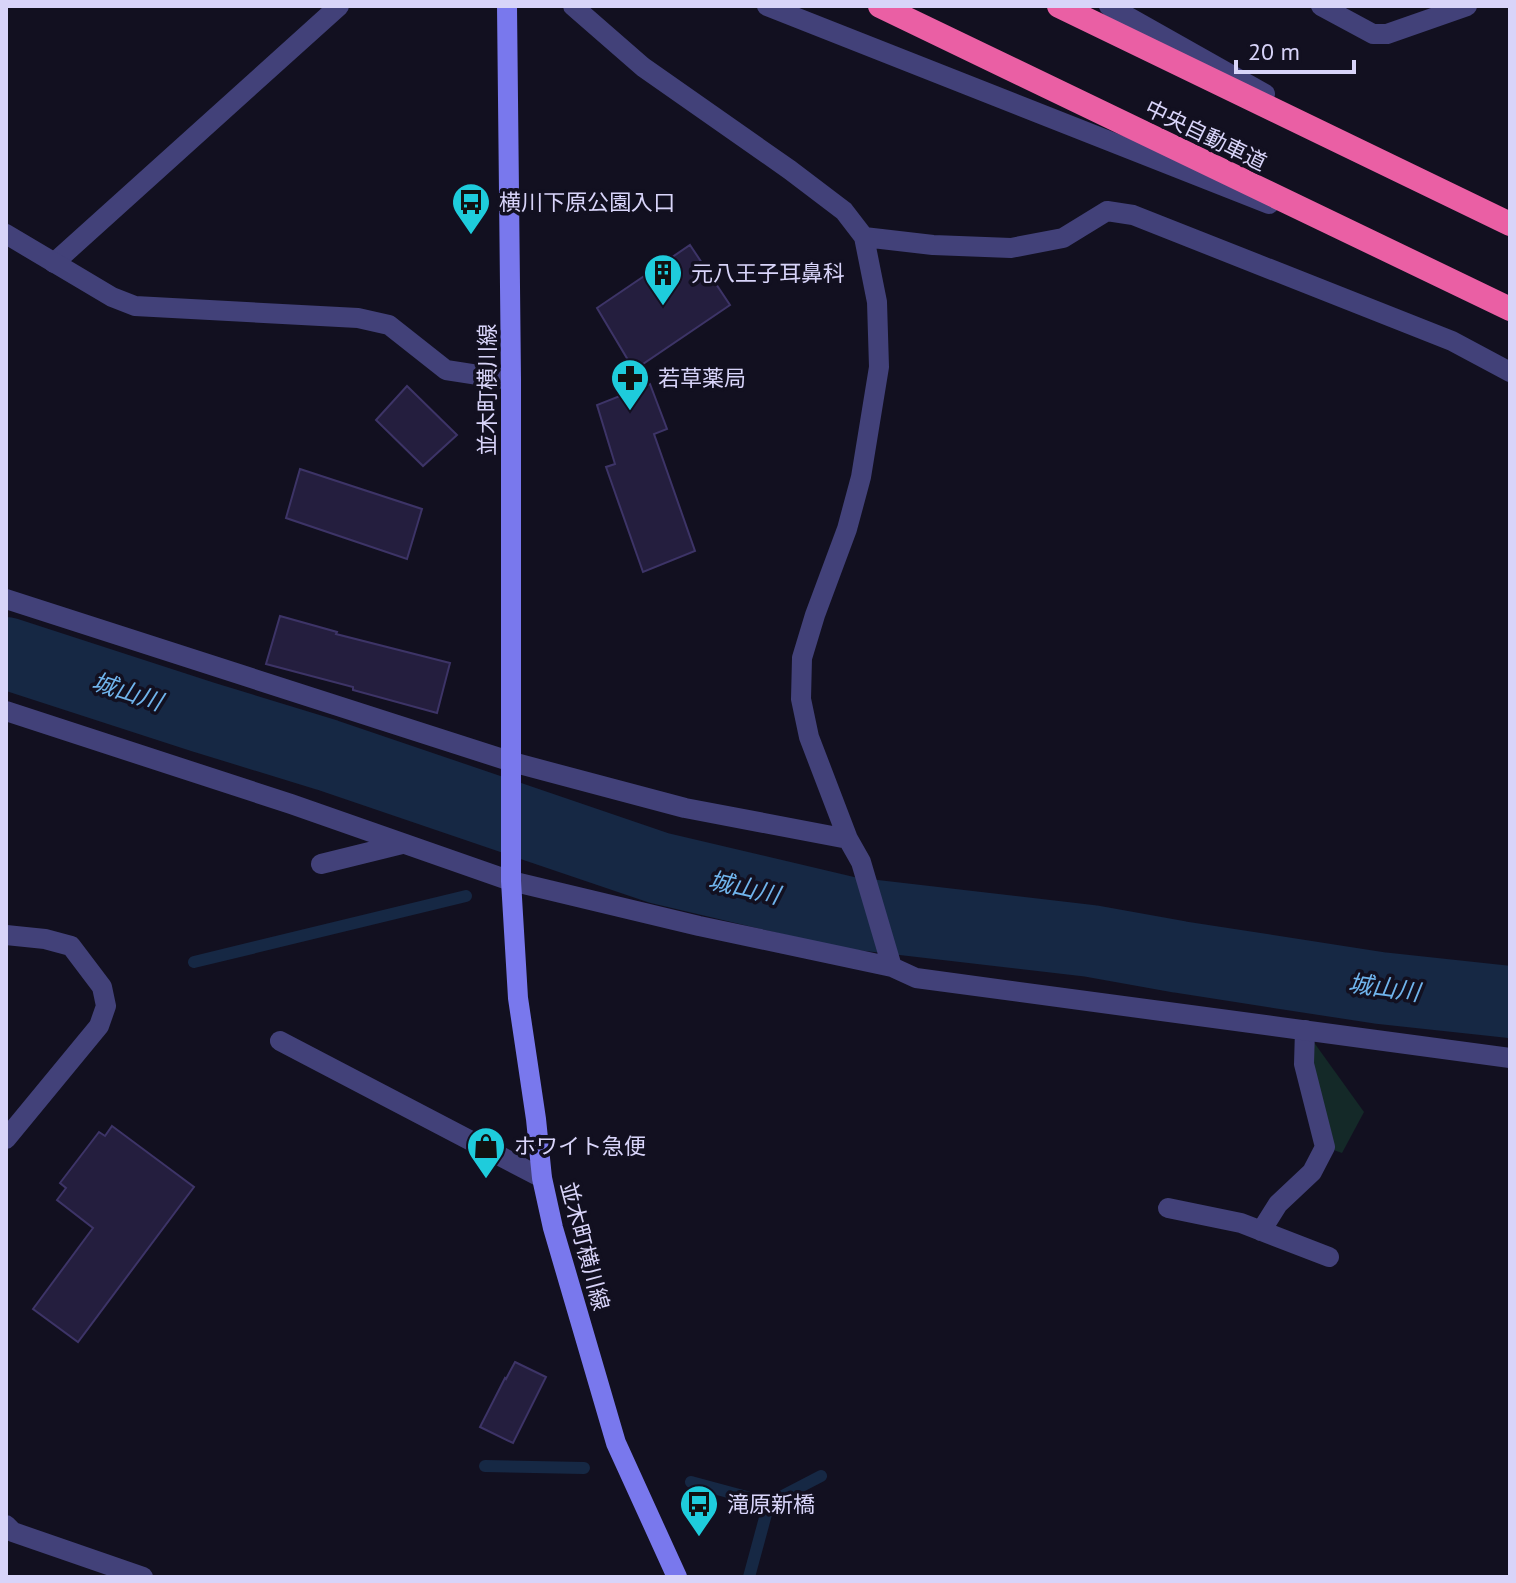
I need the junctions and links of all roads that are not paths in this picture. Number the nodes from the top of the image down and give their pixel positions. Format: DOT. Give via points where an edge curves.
graph roads {
  1 [pos="339,6"];
  2 [pos="507,6"];
  3 [pos="573,6"];
  4 [pos="767,6"];
  5 [pos="880,6"];
  6 [pos="1059,6"];
  7 [pos="1109,6"];
  8 [pos="1321,6"];
  9 [pos="1467,6"];
  10 [pos="1419,181"];
  11 [pos="1510,224"];
  12 [pos="6,234"];
  13 [pos="864,237"];
  14 [pos="1380,248"];
  15 [pos="54,263"];
  16 [pos="1510,309"];
  17 [pos="1510,372"];
  18 [pos="511,380"];
  19 [pos="6,599"];
  20 [pos="6,711"];
  21 [pos="512,768"];
  22 [pos="848,839"];
  23 [pos="403,843"];
  24 [pos="321,864"];
  25 [pos="512,872"];
  26 [pos="6,935"];
  27 [pos="889,957"];
  28 [pos="1305,1030"];
  29 [pos="280,1041"];
  30 [pos="1510,1058"];
  31 [pos="6,1139"];
  32 [pos="542,1178"];
  33 [pos="1168,1208"];
  34 [pos="1261,1231"];
  35 [pos="1329,1257"];
  36 [pos="6,1525"];
  37 [pos="143,1577"];
  38 [pos="677,1577"];
  1 -- 15 [label="street"];
  2 -- 18 [label="street, 並木町横川線"];
  3 -- 13 [label="street" via="643,67 844,211"];
  4 -- 14 [label="street"];
  5 -- 14 [label="highway, 中央自動車道"];
  6 -- 10 [label="highway"];
  7 -- 10 [label="street"];
  8 -- 9 [label="street" via="1373,34 1387,34"];
  10 -- 11 [label="highway"];
  12 -- 15 [label="street"];
  13 -- 17 [label="street" via="1011,248 1063,238 1107,211 1133,215 1452,341"];
  13 -- 22 [label="street" via="877,302 879,367 861,477 802,658 801,699 809,737"];
  14 -- 16 [label="highway, 中央自動車道"];
  15 -- 18 [label="street" via="135,306 358,318 389,325 446,370"];
  18 -- 21 [label="street, 並木町横川線"];
  19 -- 21 [label="street"];
  20 -- 23 [label="street"];
  21 -- 22 [label="street"];
  21 -- 25 [label="street"];
  22 -- 27 [label="street" via="861,862"];
  23 -- 24 [label="street"];
  23 -- 25 [label="street"];
  25 -- 27 [label="street" via="699,926"];
  25 -- 32 [label="street, 並木町横川線" via="518,998"];
  26 -- 31 [label="street" via="71,946 102,987 106,1006 99,1026"];
  27 -- 28 [label="street" via="916,978"];
  28 -- 30 [label="street"];
  28 -- 34 [label="street" via="1304,1064 1325,1147 1312,1172 1278,1204"];
  29 -- 32 [label="street"];
  32 -- 38 [label="street, 並木町横川線" via="616,1443"];
  33 -- 34 [label="street"];
  34 -- 35 [label="street"];
  36 -- 37 [label="street" via="13,1532"];
}
